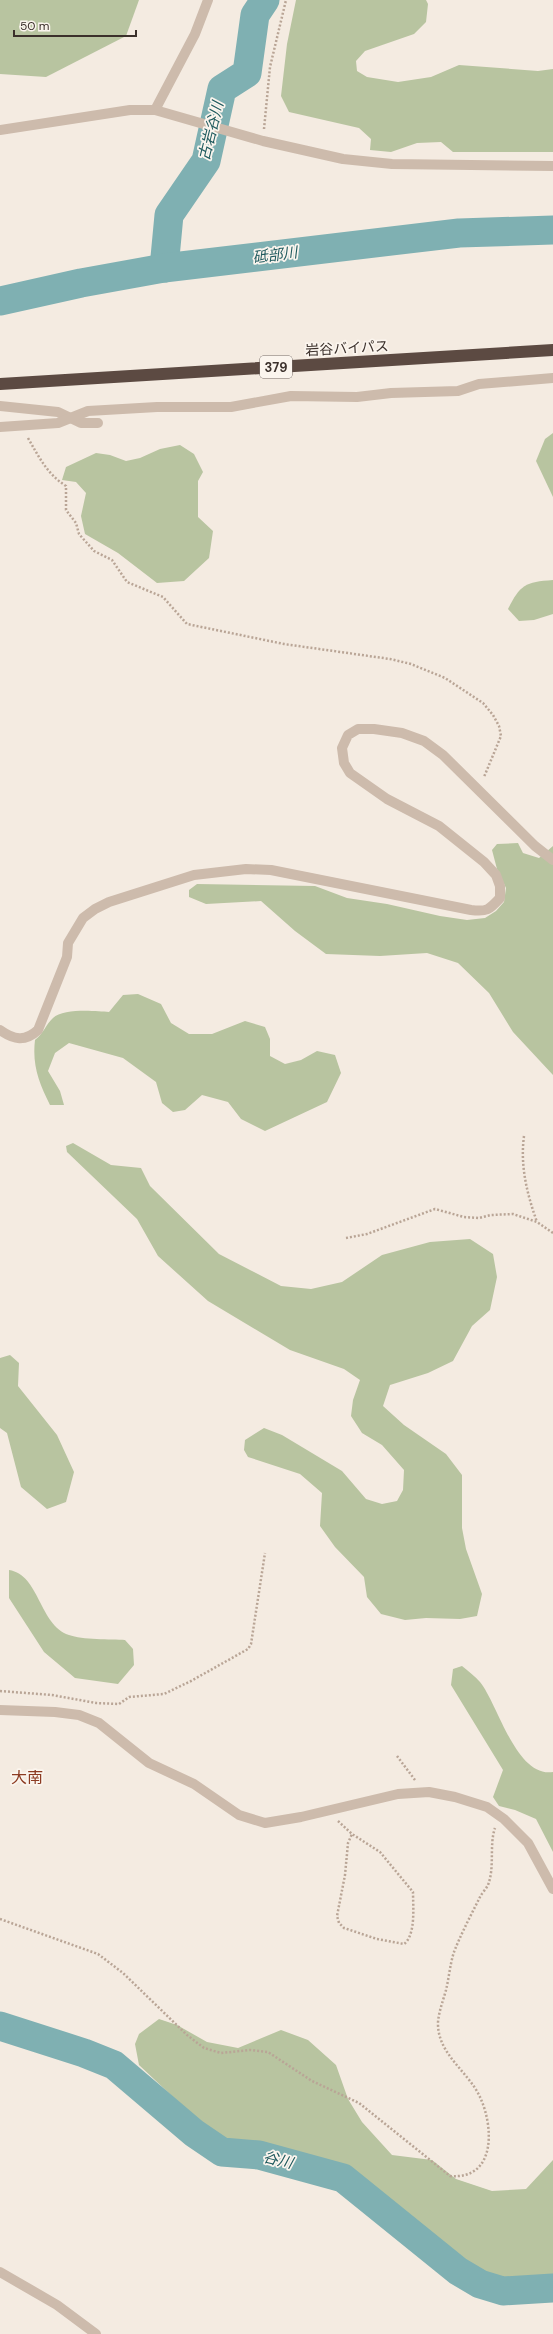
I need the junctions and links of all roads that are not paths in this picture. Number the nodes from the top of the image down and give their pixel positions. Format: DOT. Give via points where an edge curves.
graph roads {
  1 [pos="208,0"];
  2 [pos="155,110"];
  3 [pos="0,130"];
  4 [pos="553,166"];
  5 [pos="553,350"];
  6 [pos="553,378"];
  7 [pos="0,384"];
  8 [pos="0,406"];
  9 [pos="71,419"];
  10 [pos="98,423"];
  11 [pos="0,427"];
  12 [pos="553,860"];
  13 [pos="0,1030"];
  14 [pos="0,1710"];
  15 [pos="553,1889"];
  16 [pos="0,2272"];
  17 [pos="96,2334"];
  1 -- 2 [label="street" via="195,34"];
  2 -- 3 [label="street" via="130,110"];
  2 -- 4 [label="street" via="263,142 344,158 392,164"];
  5 -- 7 [label="highway, 岩谷バイパス / 379"];
  6 -- 9 [label="street" via="479,384 458,391 357,397 290,396 231,407 157,406 88,412"];
  8 -- 9 [label="street" via="58,412"];
  9 -- 10 [label="street" via="81,423"];
  9 -- 11 [label="street" via="58,423"];
  12 -- 13 [label="street" via="535,846 443,755 424,741 402,733 358,729 348,735 342,748 344,763 350,773 387,799 438,826 484,862 496,875 500,886 500,898 492,907 484,912 471,910 271,870 246,869 194,876 109,902 83,918 68,943 66,957 38,1030 30,1037 20,1040"];
  14 -- 15 [label="street" via="79,1715 99,1723 149,1763 194,1784 239,1816 265,1823 398,1794 429,1792 487,1807 504,1819 528,1843"];
  16 -- 17 [label="street" via="57,2305"];
}
